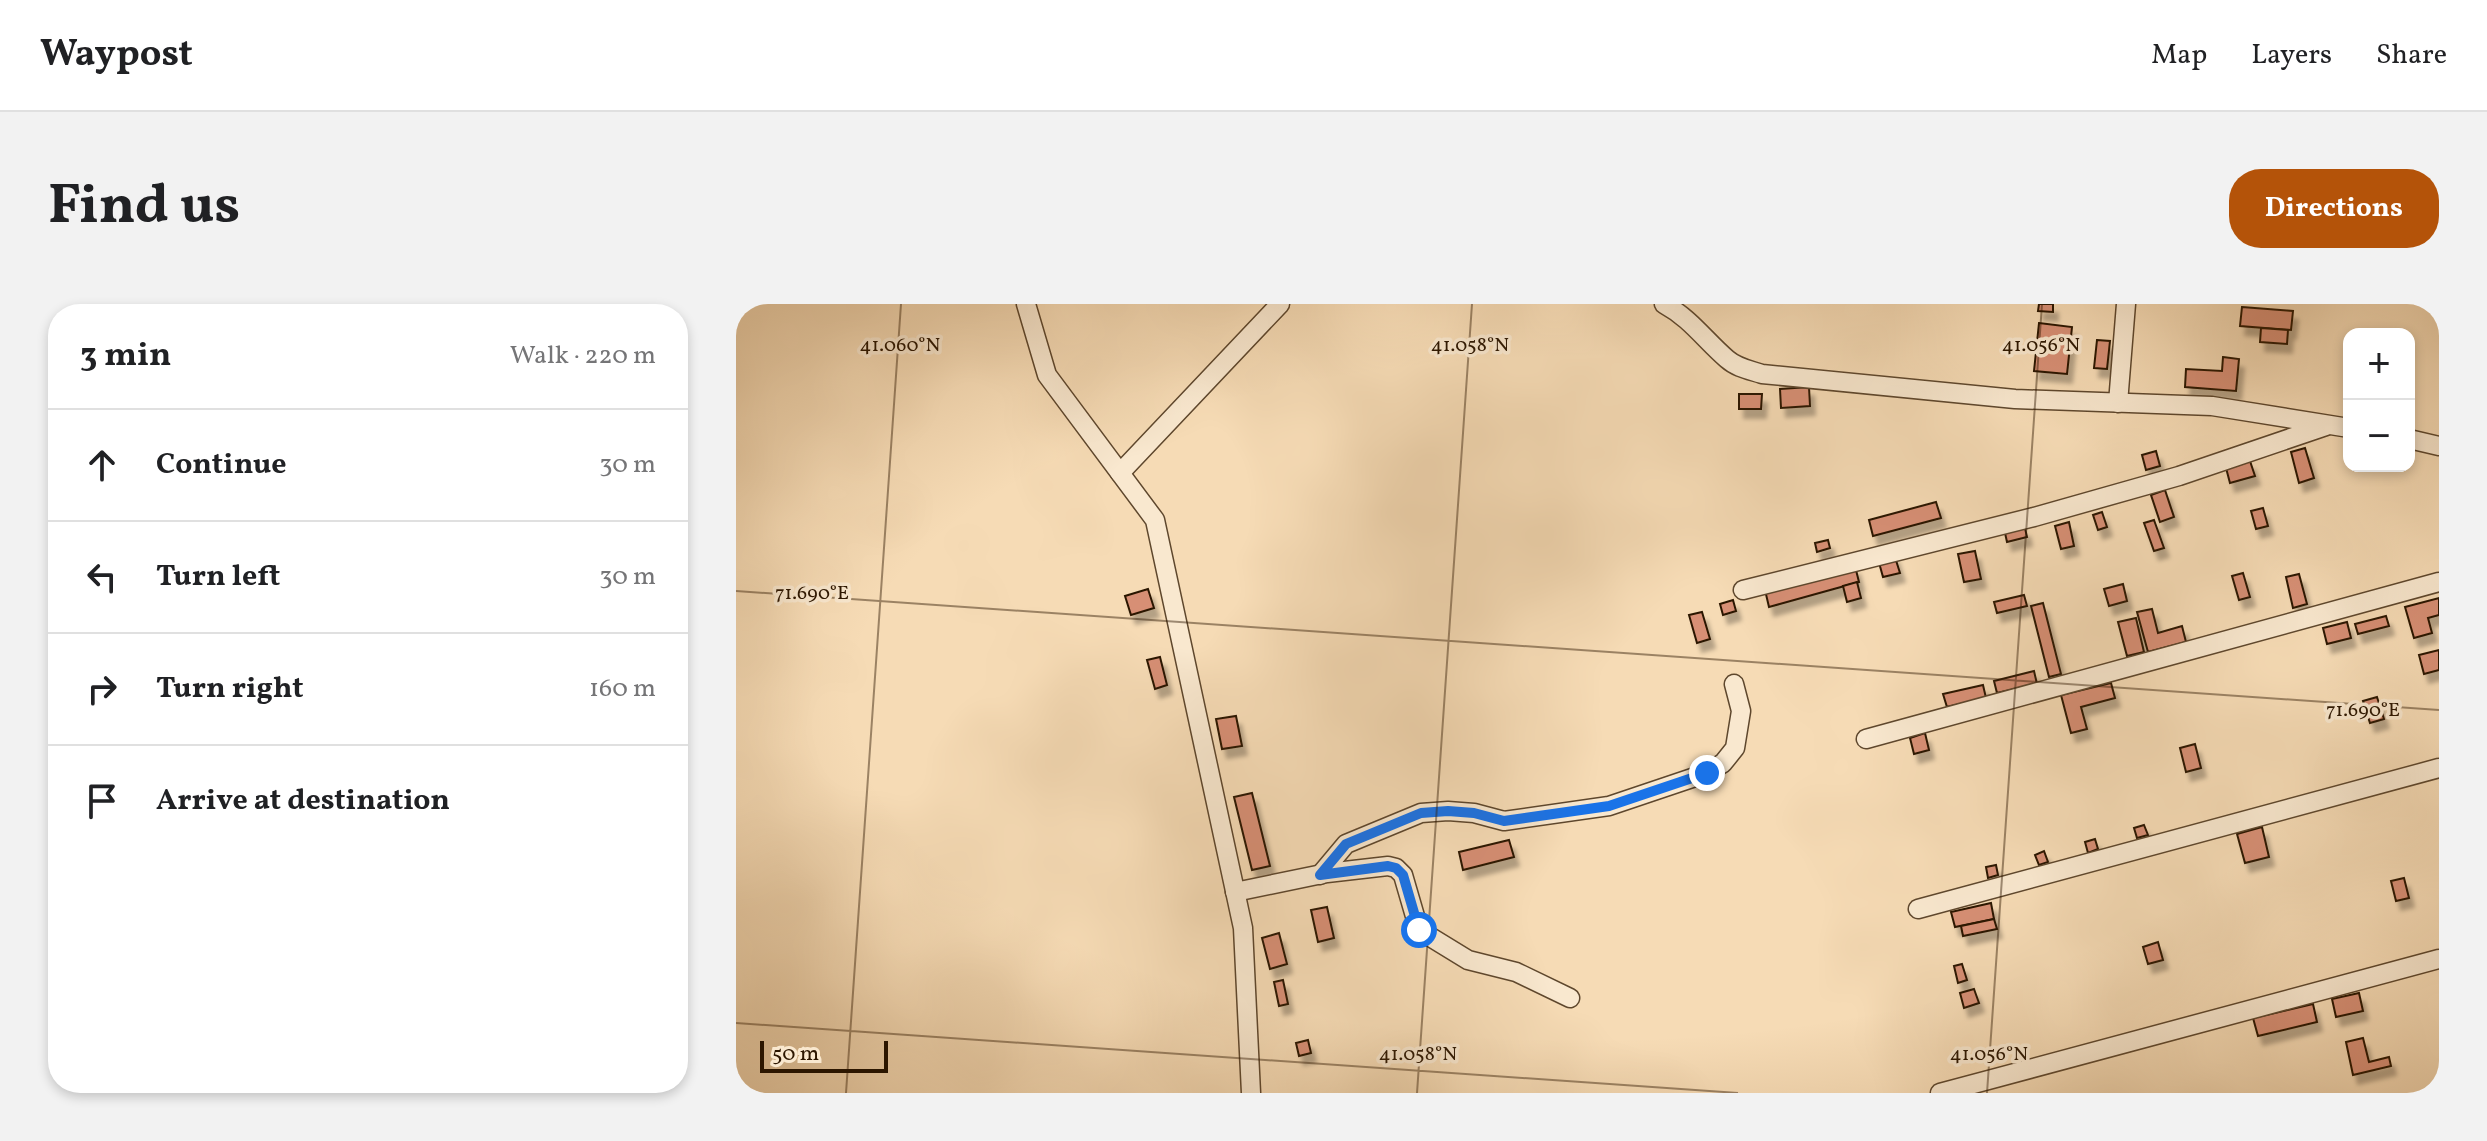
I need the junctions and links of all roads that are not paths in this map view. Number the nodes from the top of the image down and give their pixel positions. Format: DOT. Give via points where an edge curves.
graph roads {
  1 [pos="1026,304"];
  2 [pos="1280,304"];
  3 [pos="1664,304"];
  4 [pos="2126,304"];
  5 [pos="2118,403"];
  6 [pos="2329,425"];
  7 [pos="2343,427"];
  8 [pos="2415,440"];
  9 [pos="2439,446"];
  10 [pos="1120,473"];
  11 [pos="2439,582"];
  12 [pos="1743,590"];
  13 [pos="1734,684"];
  14 [pos="1866,739"];
  15 [pos="2439,768"];
  16 [pos="1320,875"];
  17 [pos="1235,892"];
  18 [pos="1918,909"];
  19 [pos="2439,959"];
  20 [pos="1570,998"];
  21 [pos="1251,1093"];
  22 [pos="1940,1093"];
  1 -- 10 [label="street" via="1047,375"];
  2 -- 10 [label="street"];
  3 -- 5 [label="street" via="1695,325 1728,360 1762,374 2015,399"];
  4 -- 5 [label="street"];
  5 -- 6 [label="street" via="2212,406"];
  6 -- 7 [label="street"];
  6 -- 12 [label="street" via="2078,505"];
  8 -- 9 [label="street"];
  10 -- 17 [label="street" via="1155,520"];
  11 -- 14 [label="street"];
  13 -- 16 [label="street" via="1741,711 1735,748 1707,773 1609,806 1504,821 1474,813 1421,813 1346,844"];
  15 -- 18 [label="street"];
  16 -- 17 [label="street"];
  16 -- 20 [label="street" via="1396,868 1403,875 1419,930 1468,960 1516,972"];
  17 -- 21 [label="street" via="1243,928"];
  19 -- 22 [label="street"];
}
